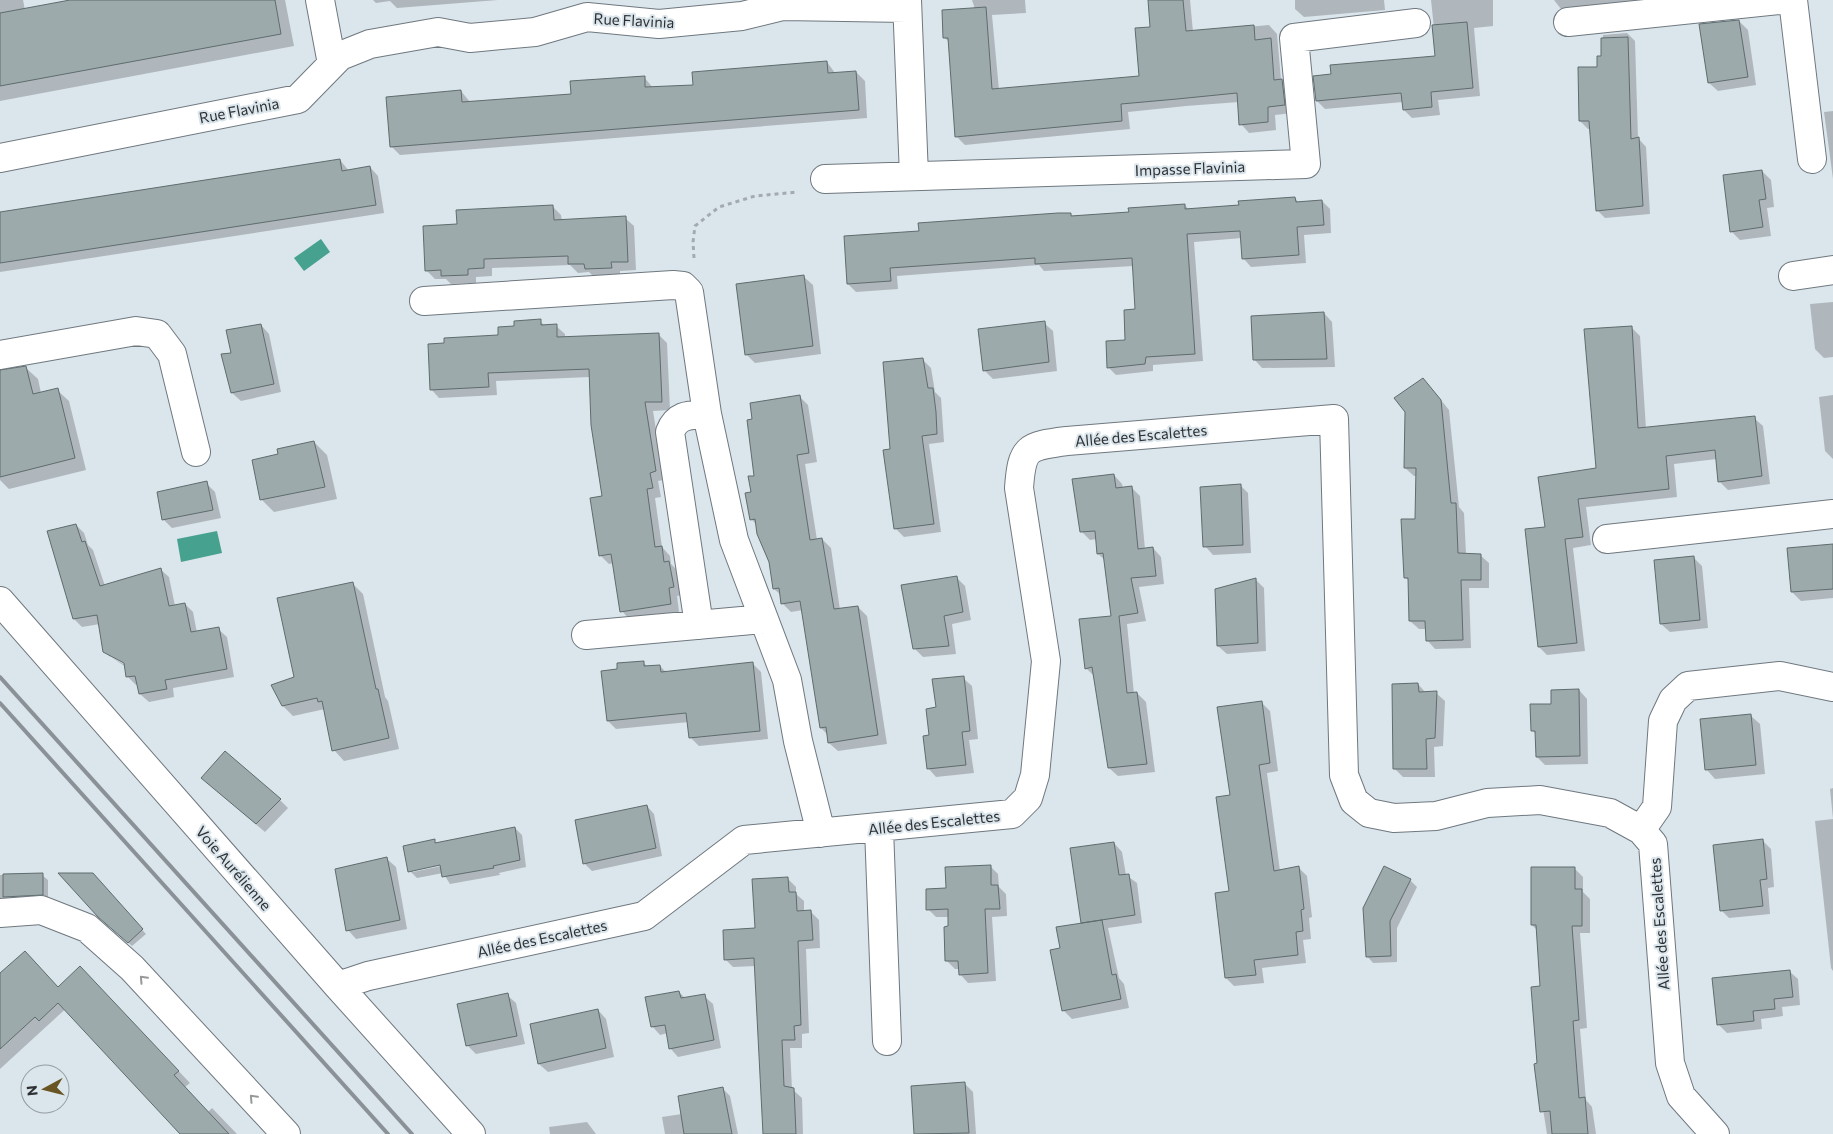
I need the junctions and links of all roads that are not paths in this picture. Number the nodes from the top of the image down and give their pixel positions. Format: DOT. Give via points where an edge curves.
graph roads {
  1 [pos="320,0"];
  2 [pos="1780,0"];
  3 [pos="1793,0"];
  4 [pos="906,4"];
  5 [pos="1568,22"];
  6 [pos="1416,23"];
  7 [pos="332,64"];
  8 [pos="0,158"];
  9 [pos="1812,159"];
  10 [pos="914,176"];
  11 [pos="825,179"];
  12 [pos="1833,270"];
  13 [pos="1792,276"];
  14 [pos="424,301"];
  15 [pos="0,355"];
  16 [pos="707,414"];
  17 [pos="196,452"];
  18 [pos="1833,514"];
  19 [pos="1608,539"];
  20 [pos="0,601"];
  21 [pos="764,619"];
  22 [pos="699,624"];
  23 [pos="586,635"];
  24 [pos="1833,687"];
  25 [pos="879,828"];
  26 [pos="1640,830"];
  27 [pos="821,833"];
  28 [pos="0,914"];
  29 [pos="338,986"];
  30 [pos="887,1041"];
  31 [pos="286,1134"];
  32 [pos="471,1134"];
  33 [pos="1715,1134"];
  1 -- 7 [label="street"];
  2 -- 5 [label="street"];
  3 -- 9 [label="street"];
  4 -- 7 [label="street, Rue Flavinia" via="783,6 742,16 660,24 586,17 536,32 470,38 438,32 370,44 340,56"];
  4 -- 10 [label="street, Rue Flavinia"];
  6 -- 10 [label="street, Impasse Flavinia" via="1294,38 1306,164"];
  7 -- 8 [label="street, Rue Flavinia" via="298,99"];
  10 -- 11 [label="street, Impasse Flavinia"];
  12 -- 13 [label="street"];
  14 -- 16 [label="street" via="683,286 689,292"];
  15 -- 17 [label="street" via="136,331 157,334 172,354"];
  16 -- 21 [label="street" via="734,540"];
  16 -- 22 [label="street" via="682,416 674,422 670,432"];
  18 -- 19 [label="street"];
  20 -- 29 [label="street, Voie Aurélienne"];
  21 -- 22 [label="street"];
  21 -- 27 [label="street" via="787,680"];
  22 -- 23 [label="street"];
  24 -- 26 [label="street" via="1780,676 1688,686 1673,700 1663,721 1657,807"];
  25 -- 26 [label="street, Allée des Escalettes" via="1012,814 1028,798 1035,775 1046,661 1018,488 1020,467 1027,452 1039,444 1066,441 1334,419 1344,775 1354,801 1369,813 1394,818 1436,816 1487,803 1540,800 1610,813"];
  25 -- 27 [label="street, Allée des Escalettes"];
  25 -- 30 [label="street"];
  26 -- 33 [label="street, Allée des Escalettes" via="1653,844 1670,1063 1681,1096"];
  27 -- 29 [label="street, Allée des Escalettes" via="744,840 644,916 368,976"];
  31 -- 28 [label="street, one-way" via="132,968 88,928 41,910"];
  29 -- 32 [label="street, Voie Aurélienne"];
}
